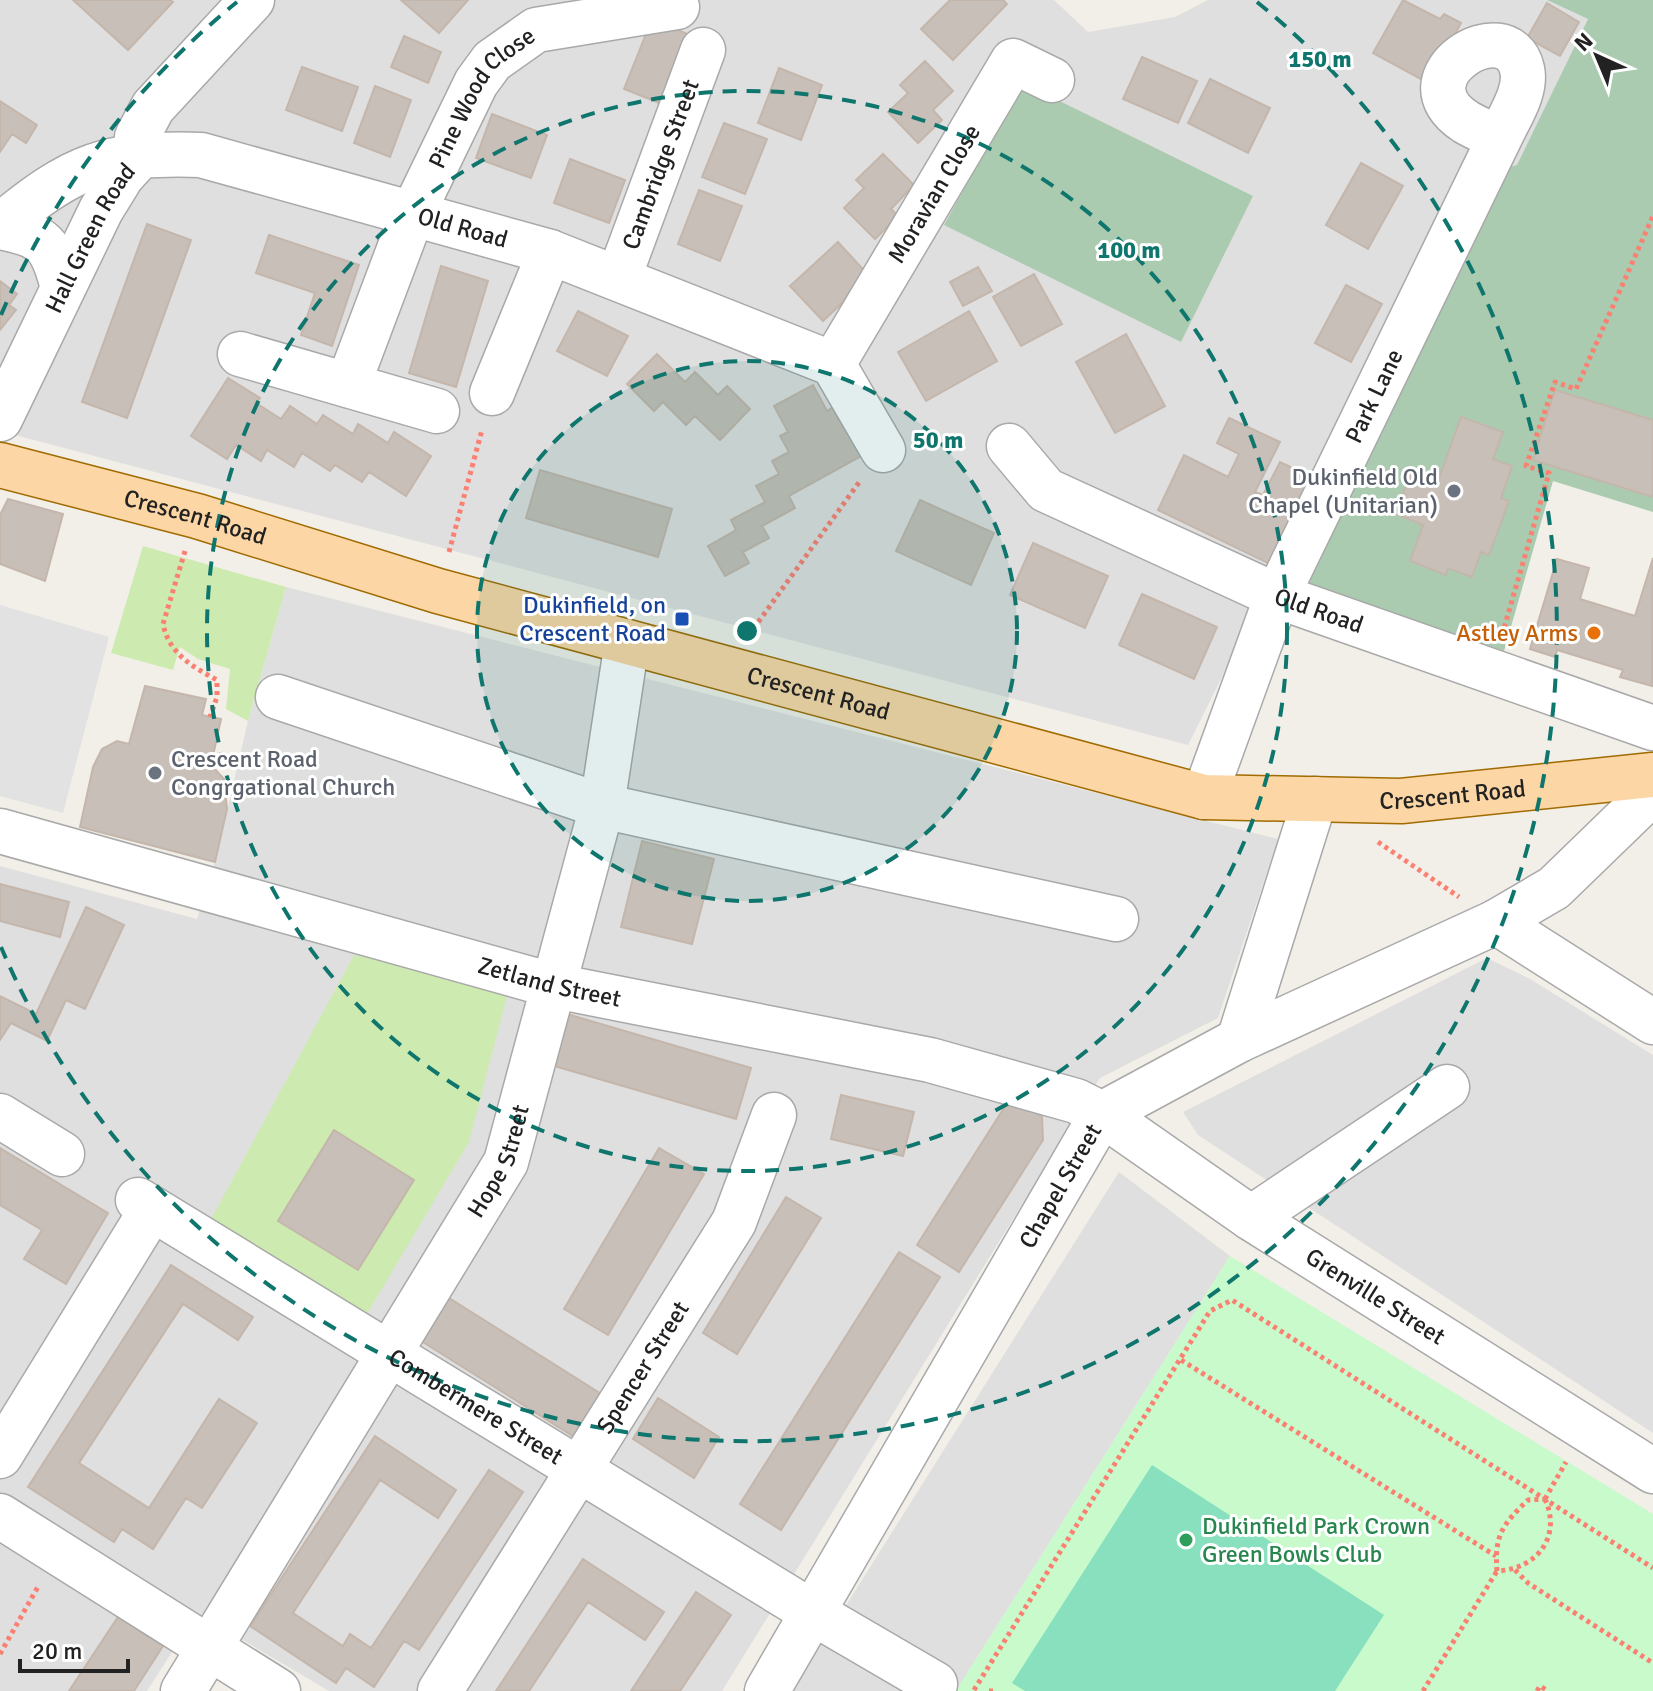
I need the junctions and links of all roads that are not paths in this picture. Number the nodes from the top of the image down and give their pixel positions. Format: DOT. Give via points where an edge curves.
graph roads {
  1 [pos="252,0"];
  2 [pos="677,7"];
  3 [pos="703,50"];
  4 [pos="1052,80"];
  5 [pos="1501,135"];
  6 [pos="143,153"];
  7 [pos="412,215"];
  8 [pos="0,226"];
  9 [pos="550,252"];
  10 [pos="619,277"];
  11 [pos="63,288"];
  12 [pos="240,354"];
  13 [pos="833,364"];
  14 [pos="348,385"];
  15 [pos="492,393"];
  16 [pos="437,411"];
  17 [pos="0,419"];
  18 [pos="1009,446"];
  19 [pos="883,450"];
  20 [pos="0,465"];
  21 [pos="1277,596"];
  22 [pos="627,642"];
  23 [pos="278,697"];
  24 [pos="1653,728"];
  25 [pos="1653,775"];
  26 [pos="1653,792"];
  27 [pos="1204,797"];
  28 [pos="1315,799"];
  29 [pos="602,806"];
  30 [pos="0,831"];
  31 [pos="1116,919"];
  32 [pos="1496,922"];
  33 [pos="555,986"];
  34 [pos="1653,1022"];
  35 [pos="1239,1040"];
  36 [pos="1447,1087"];
  37 [pos="1102,1114"];
  38 [pos="774,1115"];
  39 [pos="0,1116"];
  40 [pos="62,1154"];
  41 [pos="1251,1218"];
  42 [pos="388,1353"];
  43 [pos="0,1456"];
  44 [pos="579,1470"];
  45 [pos="1653,1471"];
  46 [pos="0,1516"];
  47 [pos="815,1614"];
  48 [pos="210,1648"];
  49 [pos="954,1688"];
  50 [pos="183,1691"];
  51 [pos="278,1691"];
  52 [pos="440,1691"];
  53 [pos="767,1691"];
  1 -- 6 [label="street, Hall Green Road" via="153,107 137,137"];
  2 -- 7 [label="street, Pine Wood Close" via="536,30 512,44 476,83"];
  3 -- 10 [label="street, Cambridge Street"];
  4 -- 13 [label="street, Moravian Close" via="1013,61"];
  5 -- 21 [label="street, Park Lane"];
  6 -- 7 [label="street, Old Road" via="201,155"];
  6 -- 8 [label="street, Old Road" via="109,158 74,174 32,198"];
  6 -- 11 [label="street, Hall Green Road" via="101,210"];
  7 -- 9 [label="street, Old Road"];
  7 -- 14 [label="street, Pine Wood Close"];
  8 -- 11 [label="street, Old Road" via="33,233 51,252"];
  9 -- 10 [label="street, Old Road"];
  9 -- 15 [label="street"];
  10 -- 13 [label="street, Old Road"];
  11 -- 17 [label="street, Hall Green Road"];
  12 -- 14 [label="street"];
  13 -- 19 [label="street"];
  14 -- 16 [label="street"];
  18 -- 21 [label="street, Old Road" via="1046,490"];
  20 -- 22 [label="main road, Crescent Road" via="197,516 438,591"];
  21 -- 24 [label="street, Old Road"];
  21 -- 27 [label="street, Park Lane"];
  22 -- 27 [label="main road, Crescent Road"];
  22 -- 29 [label="street, Hope Street"];
  23 -- 29 [label="street"];
  25 -- 28 [label="main road, Crescent Road" via="1401,801"];
  26 -- 32 [label="street, Chapel Street" via="1554,888"];
  27 -- 28 [label="main road, Crescent Road"];
  28 -- 35 [label="street"];
  29 -- 31 [label="street"];
  29 -- 33 [label="street, Hope Street"];
  30 -- 33 [label="street, Zetland Street"];
  32 -- 34 [label="street"];
  32 -- 35 [label="street, Chapel Street"];
  33 -- 37 [label="street, Zetland Street" via="930,1060 1076,1101"];
  33 -- 42 [label="street, Hope Street" via="506,1162"];
  35 -- 37 [label="street, Chapel Street"];
  36 -- 41 [label="street"];
  37 -- 41 [label="street, Grenville Street"];
  37 -- 47 [label="street, Chapel Street"];
  38 -- 44 [label="street, Spencer Street" via="734,1222"];
  39 -- 40 [label="street"];
  41 -- 45 [label="street, Grenville Street"];
  42 -- 43 [label="street, Combermere Street" via="145,1204 77,1332"];
  42 -- 44 [label="street, Combermere Street"];
  42 -- 48 [label="street, Hope Street"];
  44 -- 47 [label="street, Combermere Street"];
  44 -- 52 [label="street, Spencer Street"];
  46 -- 48 [label="street"];
  47 -- 49 [label="street, Combermere Street"];
  47 -- 53 [label="street, Chapel Street"];
  48 -- 50 [label="street"];
  48 -- 51 [label="street"];
}
